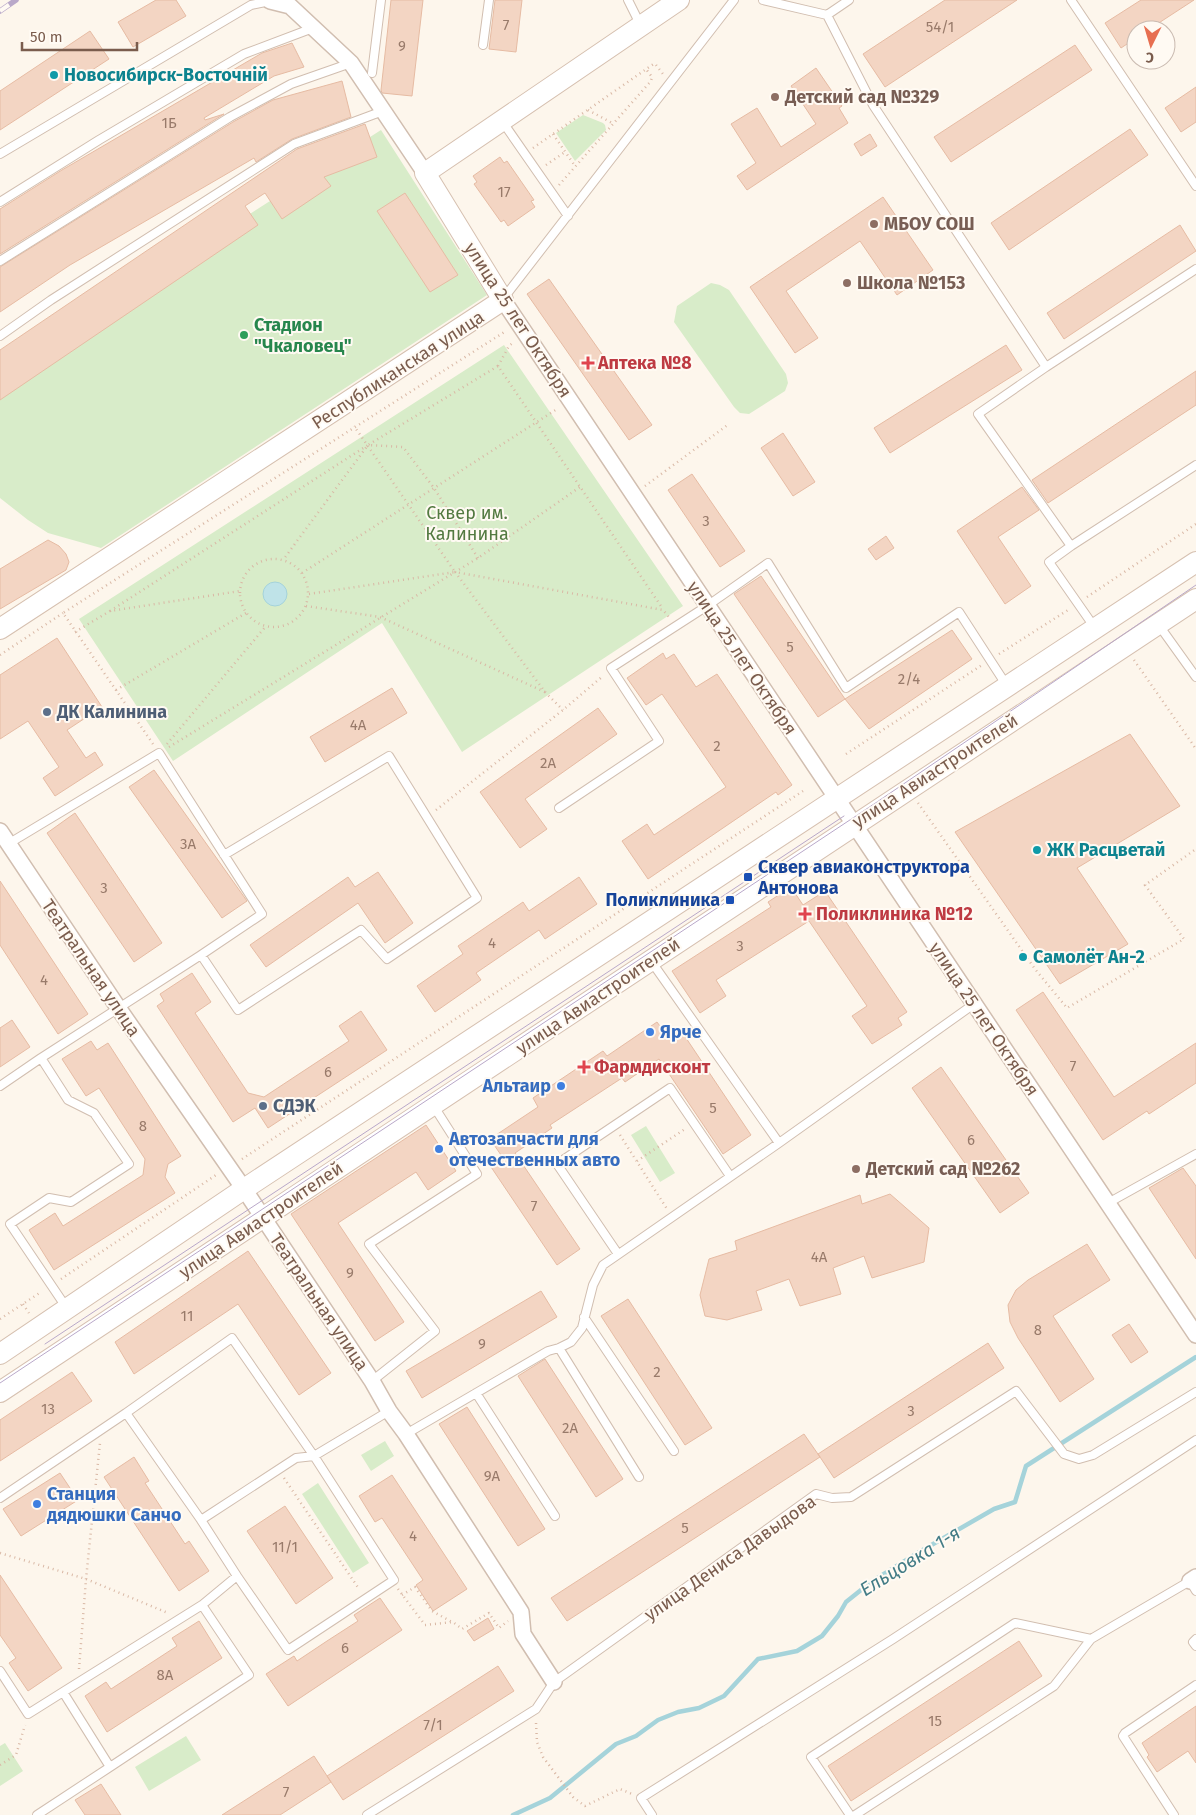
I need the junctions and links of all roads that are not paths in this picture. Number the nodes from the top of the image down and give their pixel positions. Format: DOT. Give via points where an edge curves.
graph roads {
  1 [pos="270,0"];
  2 [pos="381,0"];
  3 [pos="489,0"];
  4 [pos="628,0"];
  5 [pos="679,0"];
  6 [pos="734,0"];
  7 [pos="763,0"];
  8 [pos="849,0"];
  9 [pos="1071,0"];
  10 [pos="827,14"];
  11 [pos="641,26"];
  12 [pos="313,28"];
  13 [pos="483,45"];
  14 [pos="351,63"];
  15 [pos="372,73"];
  16 [pos="383,111"];
  17 [pos="502,121"];
  18 [pos="0,154"];
  19 [pos="425,173"];
  20 [pos="1196,186"];
  21 [pos="0,202"];
  22 [pos="568,216"];
  23 [pos="0,261"];
  24 [pos="1196,269"];
  25 [pos="503,300"];
  26 [pos="0,336"];
  27 [pos="1046,367"];
  28 [pos="1196,465"];
  29 [pos="1071,546"];
  30 [pos="1196,562"];
  31 [pos="1196,599"];
  32 [pos="707,606"];
  33 [pos="1158,624"];
  34 [pos="1095,628"];
  35 [pos="0,630"];
  36 [pos="1196,678"];
  37 [pos="1007,686"];
  38 [pos="836,799"];
  39 [pos="559,808"];
  40 [pos="854,825"];
  41 [pos="4,838"];
  42 [pos="224,855"];
  43 [pos="201,955"];
  44 [pos="651,960"];
  45 [pos="974,1004"];
  46 [pos="119,1009"];
  47 [pos="41,1058"];
  48 [pos="0,1086"];
  49 [pos="433,1105"];
  50 [pos="779,1144"];
  51 [pos="1196,1154"];
  52 [pos="730,1176"];
  53 [pos="244,1189"];
  54 [pos="1108,1204"];
  55 [pos="263,1218"];
  56 [pos="618,1254"];
  57 [pos="67,1308"];
  58 [pos="584,1317"];
  59 [pos="1196,1335"];
  60 [pos="559,1348"];
  61 [pos="0,1354"];
  62 [pos="372,1381"];
  63 [pos="0,1392"];
  64 [pos="1196,1392"];
  65 [pos="476,1393"];
  66 [pos="389,1411"];
  67 [pos="126,1413"];
  68 [pos="406,1434"];
  69 [pos="1196,1440"];
  70 [pos="674,1451"];
  71 [pos="314,1456"];
  72 [pos="639,1477"];
  73 [pos="0,1498"];
  74 [pos="555,1516"];
  75 [pos="201,1520"];
  76 [pos="237,1576"];
  77 [pos="1194,1583"];
  78 [pos="202,1605"];
  79 [pos="1091,1639"];
  80 [pos="1196,1639"];
  81 [pos="1196,1646"];
  82 [pos="0,1671"];
  83 [pos="554,1682"];
  84 [pos="1196,1685"];
  85 [pos="63,1692"];
  86 [pos="110,1767"];
  87 [pos="37,1815"];
  88 [pos="367,1815"];
  89 [pos="652,1815"];
  90 [pos="850,1815"];
  91 [pos="855,1815"];
  92 [pos="1174,1815"];
  1 -- 12 [label="street, улица 25 лет Октября" via="290,6"];
  1 -- 18 [label="lane" via="251,5"];
  2 -- 15 [label="lane"];
  3 -- 13 [label="lane"];
  4 -- 11 [label="lane"];
  5 -- 11 [label="main road"];
  6 -- 22 [label="lane, Республиканская улица"];
  7 -- 10 [label="lane"];
  8 -- 10 [label="lane"];
  9 -- 20 [label="lane"];
  10 -- 27 [label="lane" via="873,105"];
  11 -- 17 [label="main road"];
  12 -- 14 [label="street, улица 25 лет Октября"];
  12 -- 21 [label="lane" via="244,54"];
  14 -- 16 [label="street, улица 25 лет Октября"];
  14 -- 23 [label="lane" via="291,84 230,117"];
  16 -- 19 [label="street, улица 25 лет Октября"];
  16 -- 26 [label="lane" via="294,144"];
  17 -- 19 [label="main road"];
  17 -- 22 [label="lane"];
  19 -- 25 [label="main road, улица 25 лет Октября"];
  22 -- 25 [label="lane, Республиканская улица"];
  24 -- 27 [label="lane"];
  25 -- 32 [label="street, улица 25 лет Октября"];
  25 -- 35 [label="main road, Республиканская улица"];
  27 -- 29 [label="lane" via="978,414"];
  28 -- 29 [label="lane"];
  29 -- 34 [label="lane" via="1049,562"];
  30 -- 34 [label="main road, улица Авиастроителей"];
  31 -- 33 [label="main road, улица Авиастроителей"];
  32 -- 37 [label="lane" via="768,563 846,688 959,612"];
  32 -- 38 [label="street, улица 25 лет Октября"];
  32 -- 39 [label="lane" via="612,668 659,741"];
  33 -- 36 [label="lane"];
  33 -- 40 [label="main road, улица Авиастроителей"];
  34 -- 37 [label="main road, улица Авиастроителей"];
  37 -- 38 [label="main road, улица Авиастроителей"];
  38 -- 40 [label="street, улица 25 лет Октября"];
  38 -- 53 [label="main road, улица Авиастроителей"];
  40 -- 44 [label="main road, улица Авиастроителей"];
  40 -- 45 [label="street, улица 25 лет Октября"];
  41 -- 42 [label="lane" via="159,753"];
  41 -- 46 [label="street, Театральная улица"];
  42 -- 43 [label="lane" via="262,914"];
  42 -- 43 [label="lane" via="389,756 477,898 386,959 360,930 238,1010"];
  43 -- 46 [label="lane"];
  44 -- 49 [label="main road, улица Авиастроителей"];
  44 -- 50 [label="lane"];
  45 -- 50 [label="lane"];
  45 -- 54 [label="street, улица 25 лет Октября"];
  46 -- 47 [label="lane"];
  46 -- 53 [label="street, Театральная улица"];
  47 -- 48 [label="lane"];
  47 -- 57 [label="lane" via="68,1100 94,1113 129,1164 71,1202 49,1198 10,1224"];
  49 -- 55 [label="main road, улица Авиастроителей"];
  49 -- 62 [label="lane" via="477,1174 369,1244 435,1331"];
  50 -- 52 [label="lane"];
  51 -- 54 [label="lane"];
  52 -- 56 [label="lane"];
  52 -- 56 [label="lane" via="670,1088 557,1164"];
  53 -- 55 [label="street, Театральная улица"];
  53 -- 57 [label="main road, улица Авиастроителей"];
  54 -- 59 [label="street, улица 25 лет Октября"];
  55 -- 62 [label="street, Театральная улица"];
  55 -- 63 [label="main road, улица Авиастроителей"];
  56 -- 58 [label="lane" via="603,1265 593,1285"];
  57 -- 61 [label="main road, улица Авиастроителей"];
  58 -- 60 [label="lane" via="582,1328 571,1342"];
  58 -- 70 [label="lane"];
  60 -- 65 [label="lane" via="548,1351"];
  60 -- 72 [label="lane"];
  62 -- 66 [label="street, Театральная улица"];
  64 -- 83 [label="lane, улица Дениса Давыдова" via="1093,1456 1079,1459 1064,1454 1016,1391 851,1497 832,1498 816,1494"];
  65 -- 68 [label="lane"];
  65 -- 74 [label="lane"];
  66 -- 68 [label="street, Театральная улица"];
  66 -- 71 [label="lane"];
  67 -- 71 [label="lane" via="232,1338"];
  67 -- 73 [label="lane"];
  67 -- 75 [label="lane"];
  68 -- 83 [label="street, Театральная улица" via="521,1612 523,1634"];
  69 -- 89 [label="lane" via="910,1628 641,1798"];
  71 -- 75 [label="lane" via="296,1458"];
  71 -- 76 [label="lane" via="394,1580 288,1650"];
  75 -- 76 [label="lane"];
  76 -- 78 [label="lane"];
  77 -- 79 [label="lane"];
  78 -- 85 [label="lane"];
  78 -- 86 [label="lane" via="249,1675"];
  79 -- 90 [label="lane" via="1016,1623 811,1756"];
  79 -- 91 [label="lane" via="1054,1686"];
  80 -- 81 [label="lane" via="1193,1642"];
  82 -- 85 [label="lane" via="28,1714"];
  83 -- 88 [label="lane, улица Дениса Давыдова" via="536,1709"];
  84 -- 92 [label="lane" via="1123,1736"];
  85 -- 86 [label="lane"];
  86 -- 87 [label="lane"];
}
